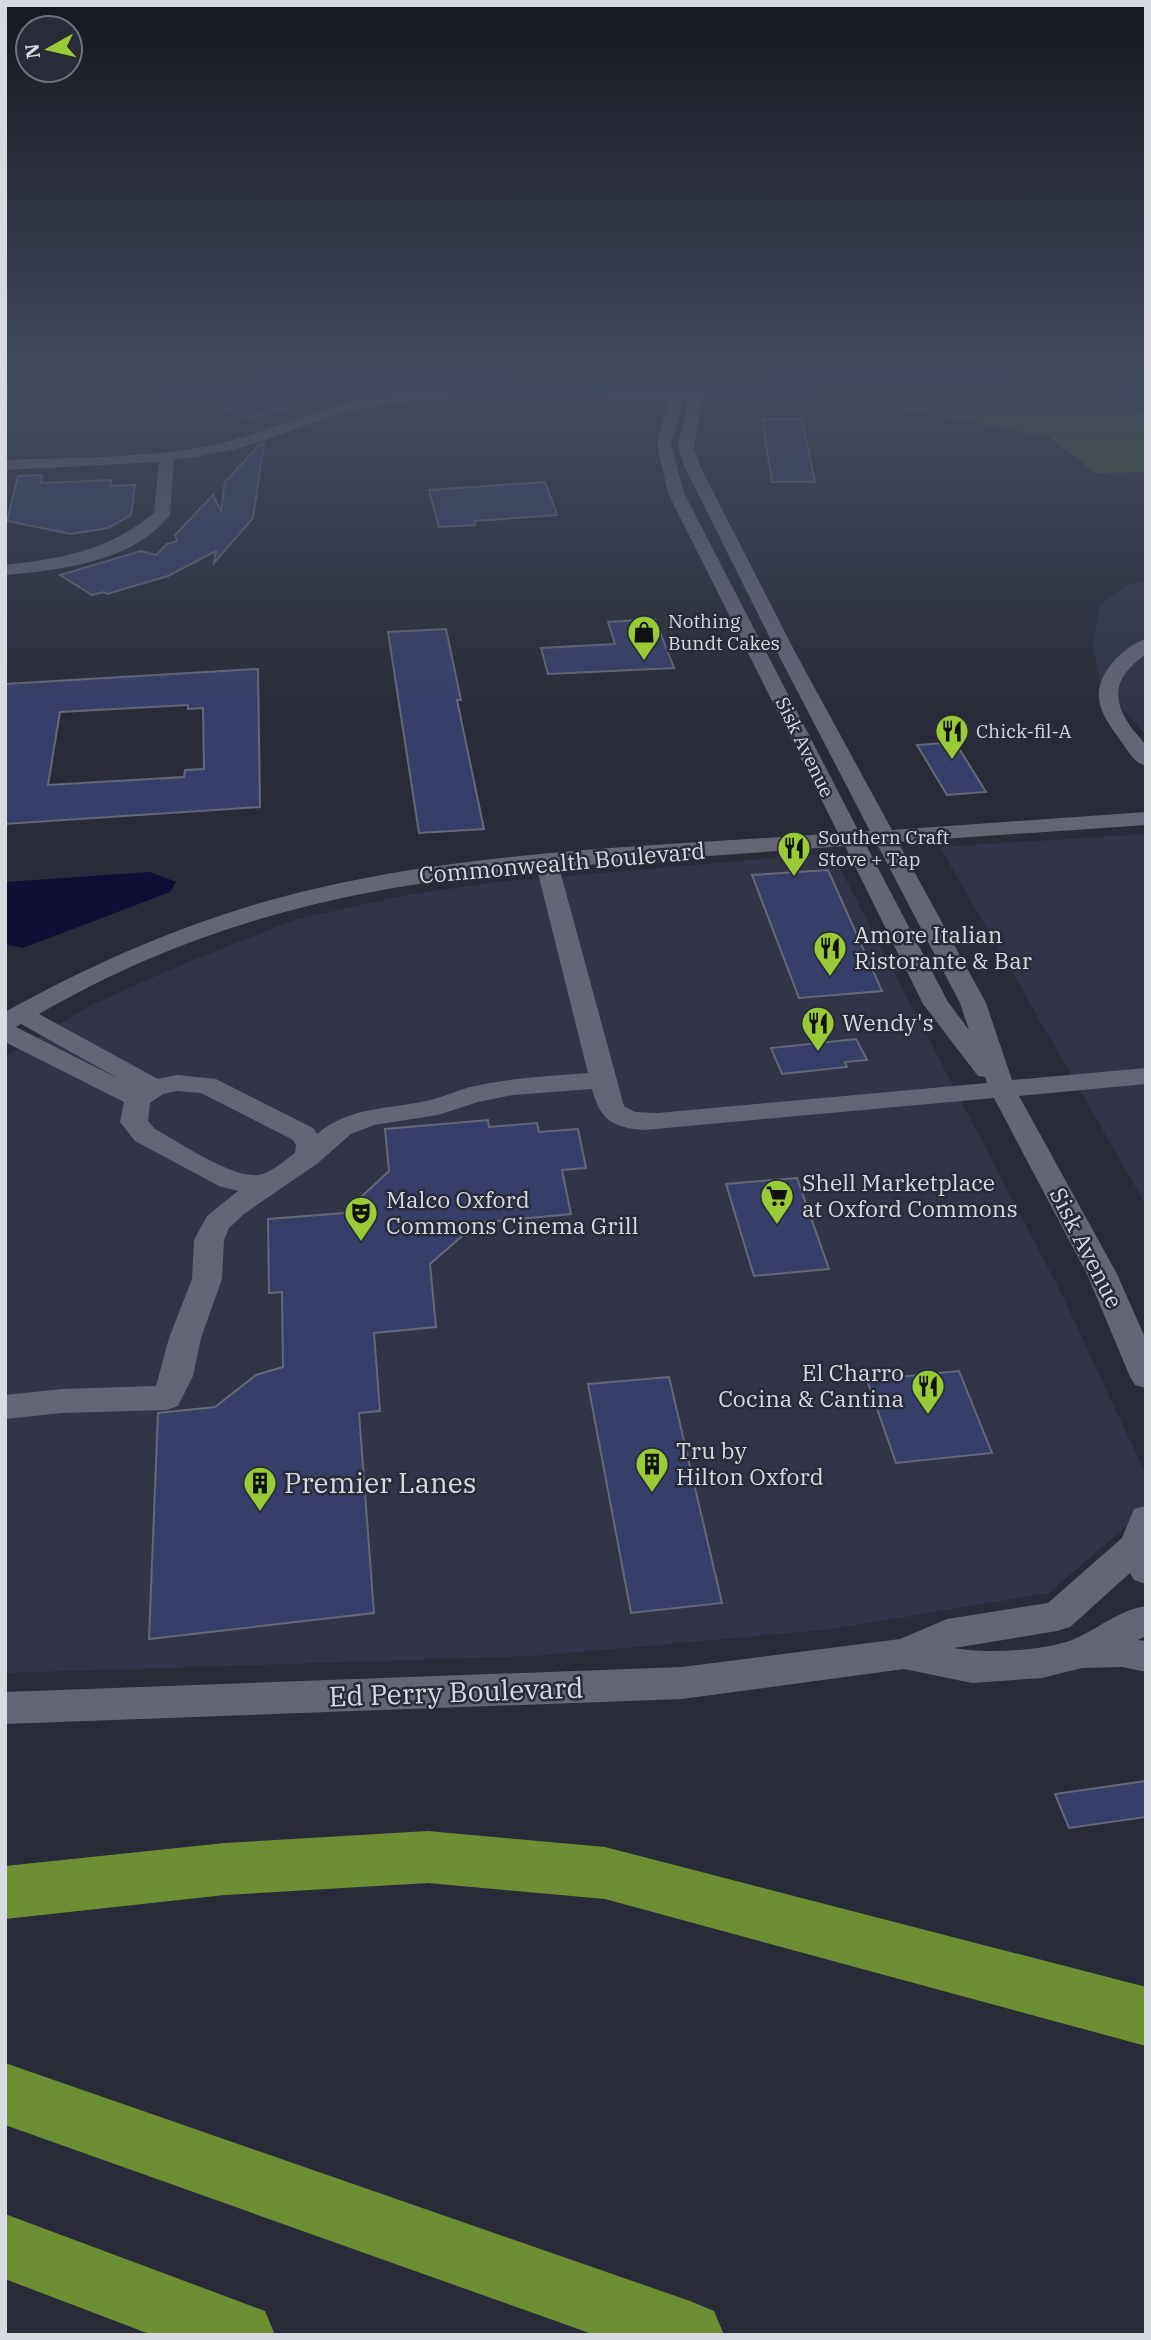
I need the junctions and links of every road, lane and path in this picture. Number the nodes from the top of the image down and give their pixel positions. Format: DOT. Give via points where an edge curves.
graph roads {
  1 [pos="164,495"];
  2 [pos="677,495"];
  3 [pos="706,495"];
  4 [pos="5,570"];
  5 [pos="1146,645"];
  6 [pos="1146,760"];
  7 [pos="1146,818"];
  8 [pos="886,836"];
  9 [pos="850,839"];
  10 [pos="546,862"];
  11 [pos="9,1022"];
  12 [pos="1146,1076"];
  13 [pos="604,1080"];
  14 [pos="1002,1089"];
  15 [pos="146,1094"];
  16 [pos="308,1157"];
  17 [pos="276,1180"];
  18 [pos="1146,1375"];
  19 [pos="5,1407"];
  20 [pos="1143,1545"];
  21 [pos="1146,1621"];
  22 [pos="904,1654"];
  23 [pos="1079,1654"];
  24 [pos="1146,1657"];
  25 [pos="5,1708"];
  26 [pos="5,1893"];
  27 [pos="1146,2017"];
  28 [pos="5,2094"];
  29 [pos="5,2246"];
  30 [pos="241,2335"];
  31 [pos="690,2335"];
  1 -- 4 [label="street" via="162,515 120,545 60,563"];
  2 -- 9 [label="street, Sisk Avenue"];
  3 -- 8 [label="street, Sisk Avenue"];
  5 -- 6 [label="street" via="1111,675 1107,699 1113,718"];
  7 -- 8 [label="street, Commonwealth Boulevard"];
  8 -- 9 [label="street, Commonwealth Boulevard"];
  8 -- 14 [label="street, Sisk Avenue" via="973,1003"];
  9 -- 10 [label="street, Commonwealth Boulevard"];
  9 -- 14 [label="street, Sisk Avenue" via="936,1004"];
  10 -- 11 [label="street, Commonwealth Boulevard" via="428,874 289,903 146,951"];
  10 -- 13 [label="street"];
  11 -- 15 [label="street"];
  12 -- 14 [label="street"];
  13 -- 14 [label="street" via="611,1109 639,1122"];
  13 -- 16 [label="street" via="513,1087 438,1107 369,1117 341,1128"];
  14 -- 18 [label="street, Sisk Avenue" via="1102,1274"];
  15 -- 16 [label="street" via="177,1083 206,1085 303,1134 310,1145"];
  15 -- 17 [label="street" via="134,1111 134,1122 145,1135 229,1180 256,1185"];
  16 -- 17 [label="street"];
  17 -- 19 [label="street" via="217,1223 209,1240 207,1279 167,1398"];
  20 -- 22 [label="street" via="1057,1616 947,1634"];
  21 -- 23 [label="street"];
  22 -- 23 [label="street" via="972,1667"];
  22 -- 25 [label="street, Ed Perry Boulevard" via="682,1683"];
  23 -- 24 [label="street" via="1122,1652"];
  26 -- 27 [label="highway" via="225,1869 428,1857 605,1873"];
  28 -- 31 [label="highway"];
  29 -- 30 [label="highway"];
}
